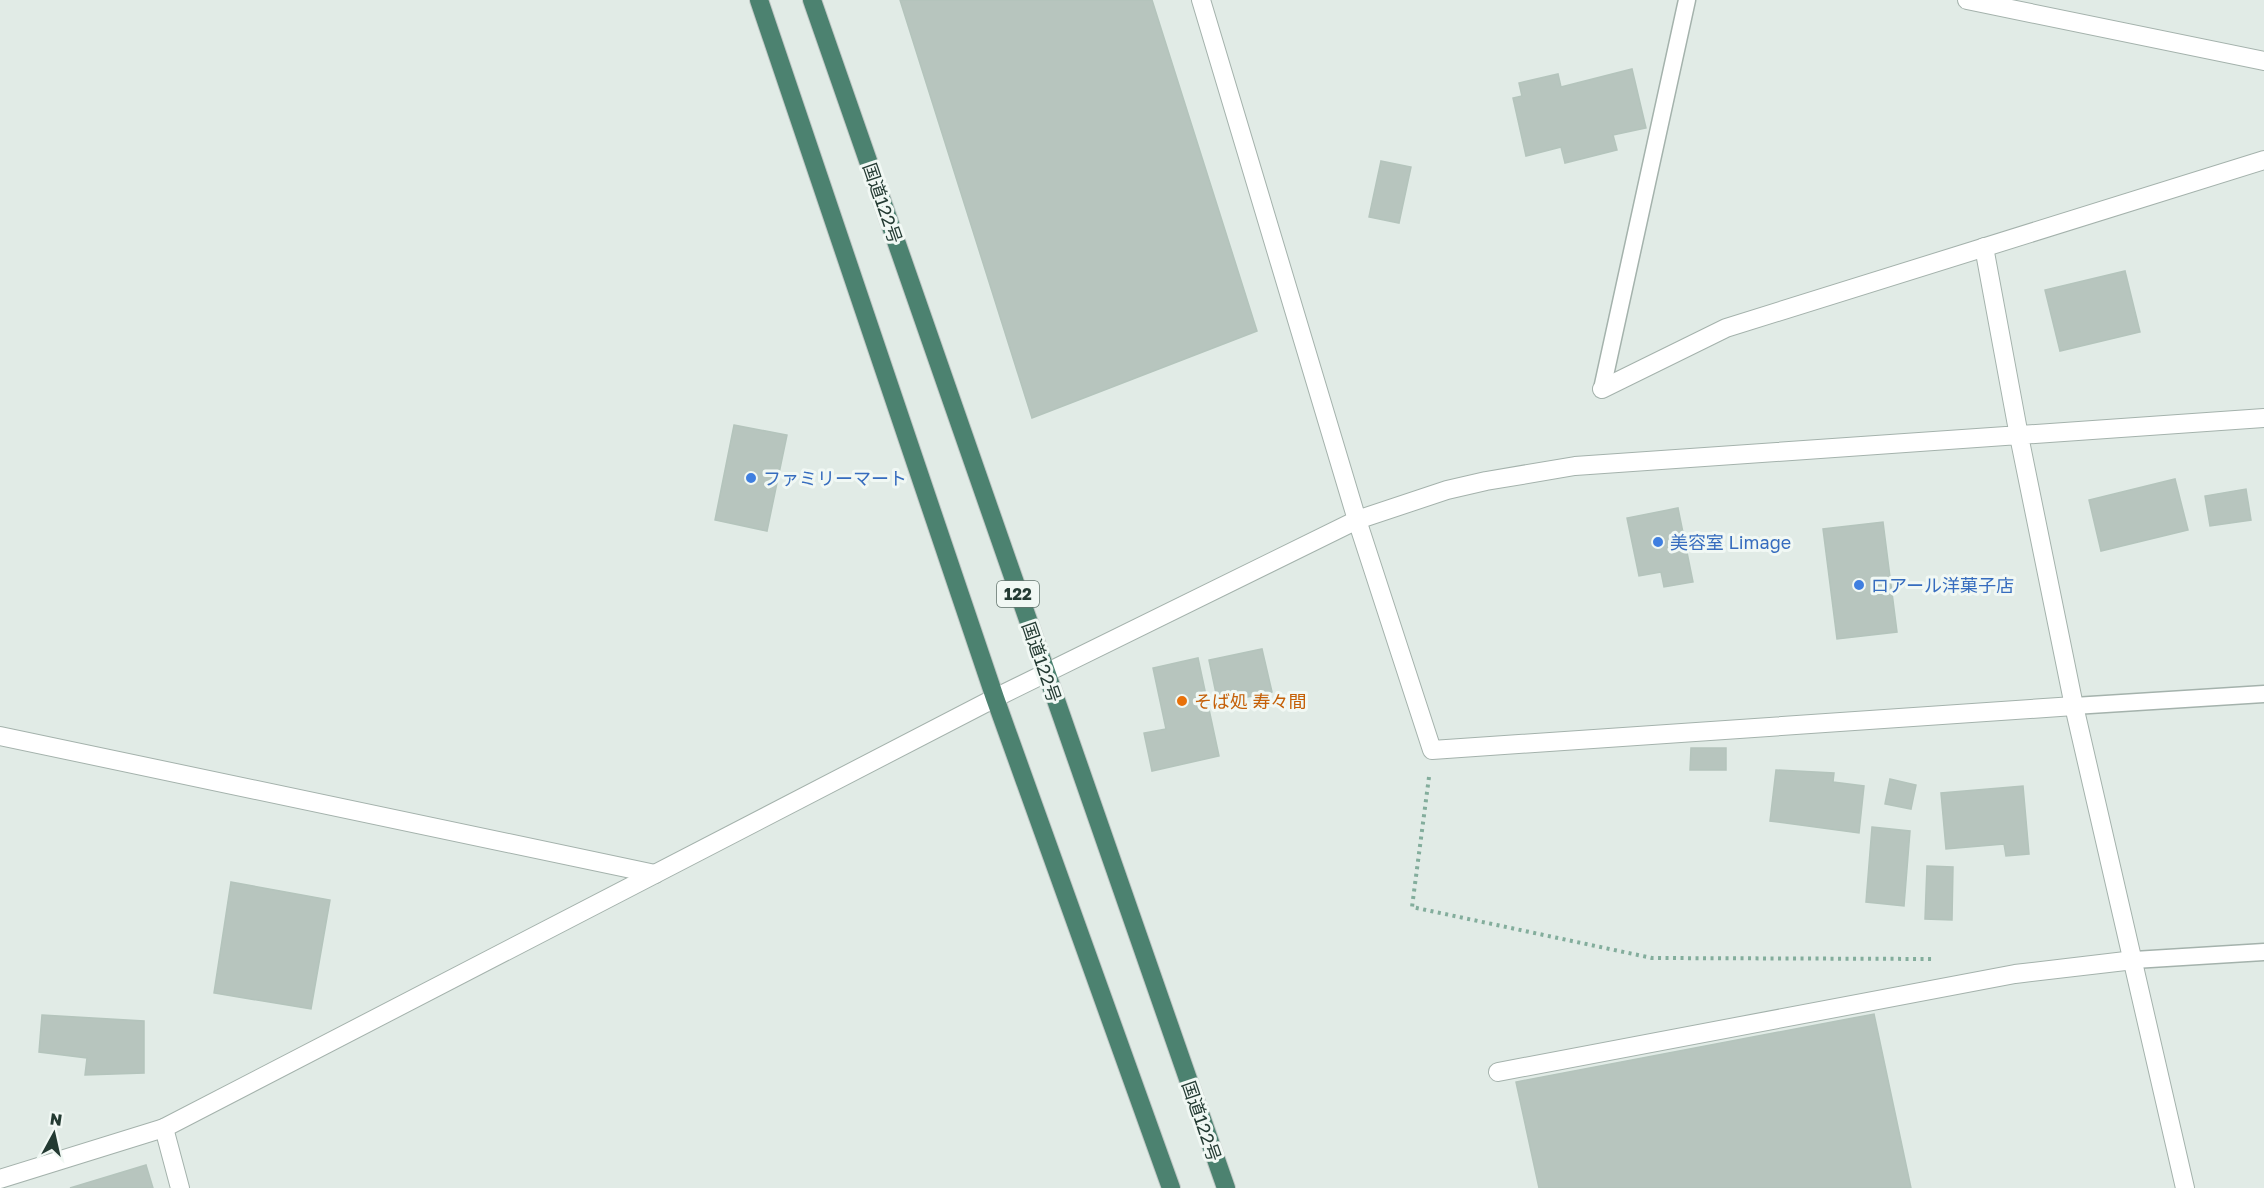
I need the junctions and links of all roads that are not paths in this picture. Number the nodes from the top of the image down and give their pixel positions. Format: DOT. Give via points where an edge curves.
graph roads {
  1 [pos="759,0"];
  2 [pos="812,0"];
  3 [pos="1201,0"];
  4 [pos="1687,0"];
  5 [pos="1967,0"];
  6 [pos="2264,61"];
  7 [pos="2264,160"];
  8 [pos="1983,247"];
  9 [pos="1602,389"];
  10 [pos="2264,418"];
  11 [pos="2019,436"];
  12 [pos="1357,520"];
  13 [pos="1046,674"];
  14 [pos="2264,694"];
  15 [pos="994,698"];
  16 [pos="2074,706"];
  17 [pos="0,736"];
  18 [pos="655,874"];
  19 [pos="2264,952"];
  20 [pos="2134,960"];
  21 [pos="1498,1072"];
  22 [pos="164,1128"];
  23 [pos="0,1179"];
  24 [pos="180,1188"];
  25 [pos="1171,1188"];
  26 [pos="1226,1188"];
  27 [pos="2185,1188"];
  1 -- 15 [label="highway"];
  2 -- 13 [label="highway, 国道122号 / 122"];
  3 -- 12 [label="street"];
  4 -- 9 [label="lane"];
  5 -- 6 [label="street"];
  7 -- 8 [label="street"];
  8 -- 9 [label="street" via="1726,328"];
  8 -- 11 [label="street"];
  10 -- 11 [label="street"];
  11 -- 12 [label="street" via="1575,466 1447,490"];
  11 -- 16 [label="street"];
  12 -- 13 [label="street"];
  12 -- 16 [label="street" via="1432,750"];
  13 -- 15 [label="street"];
  13 -- 26 [label="highway, 国道122号 / 122"];
  14 -- 16 [label="lane"];
  15 -- 18 [label="street"];
  15 -- 25 [label="highway"];
  16 -- 20 [label="street"];
  17 -- 18 [label="street"];
  18 -- 22 [label="street"];
  19 -- 20 [label="lane"];
  20 -- 21 [label="street" via="2015,974"];
  20 -- 27 [label="street"];
  22 -- 23 [label="street"];
  22 -- 24 [label="street"];
}
